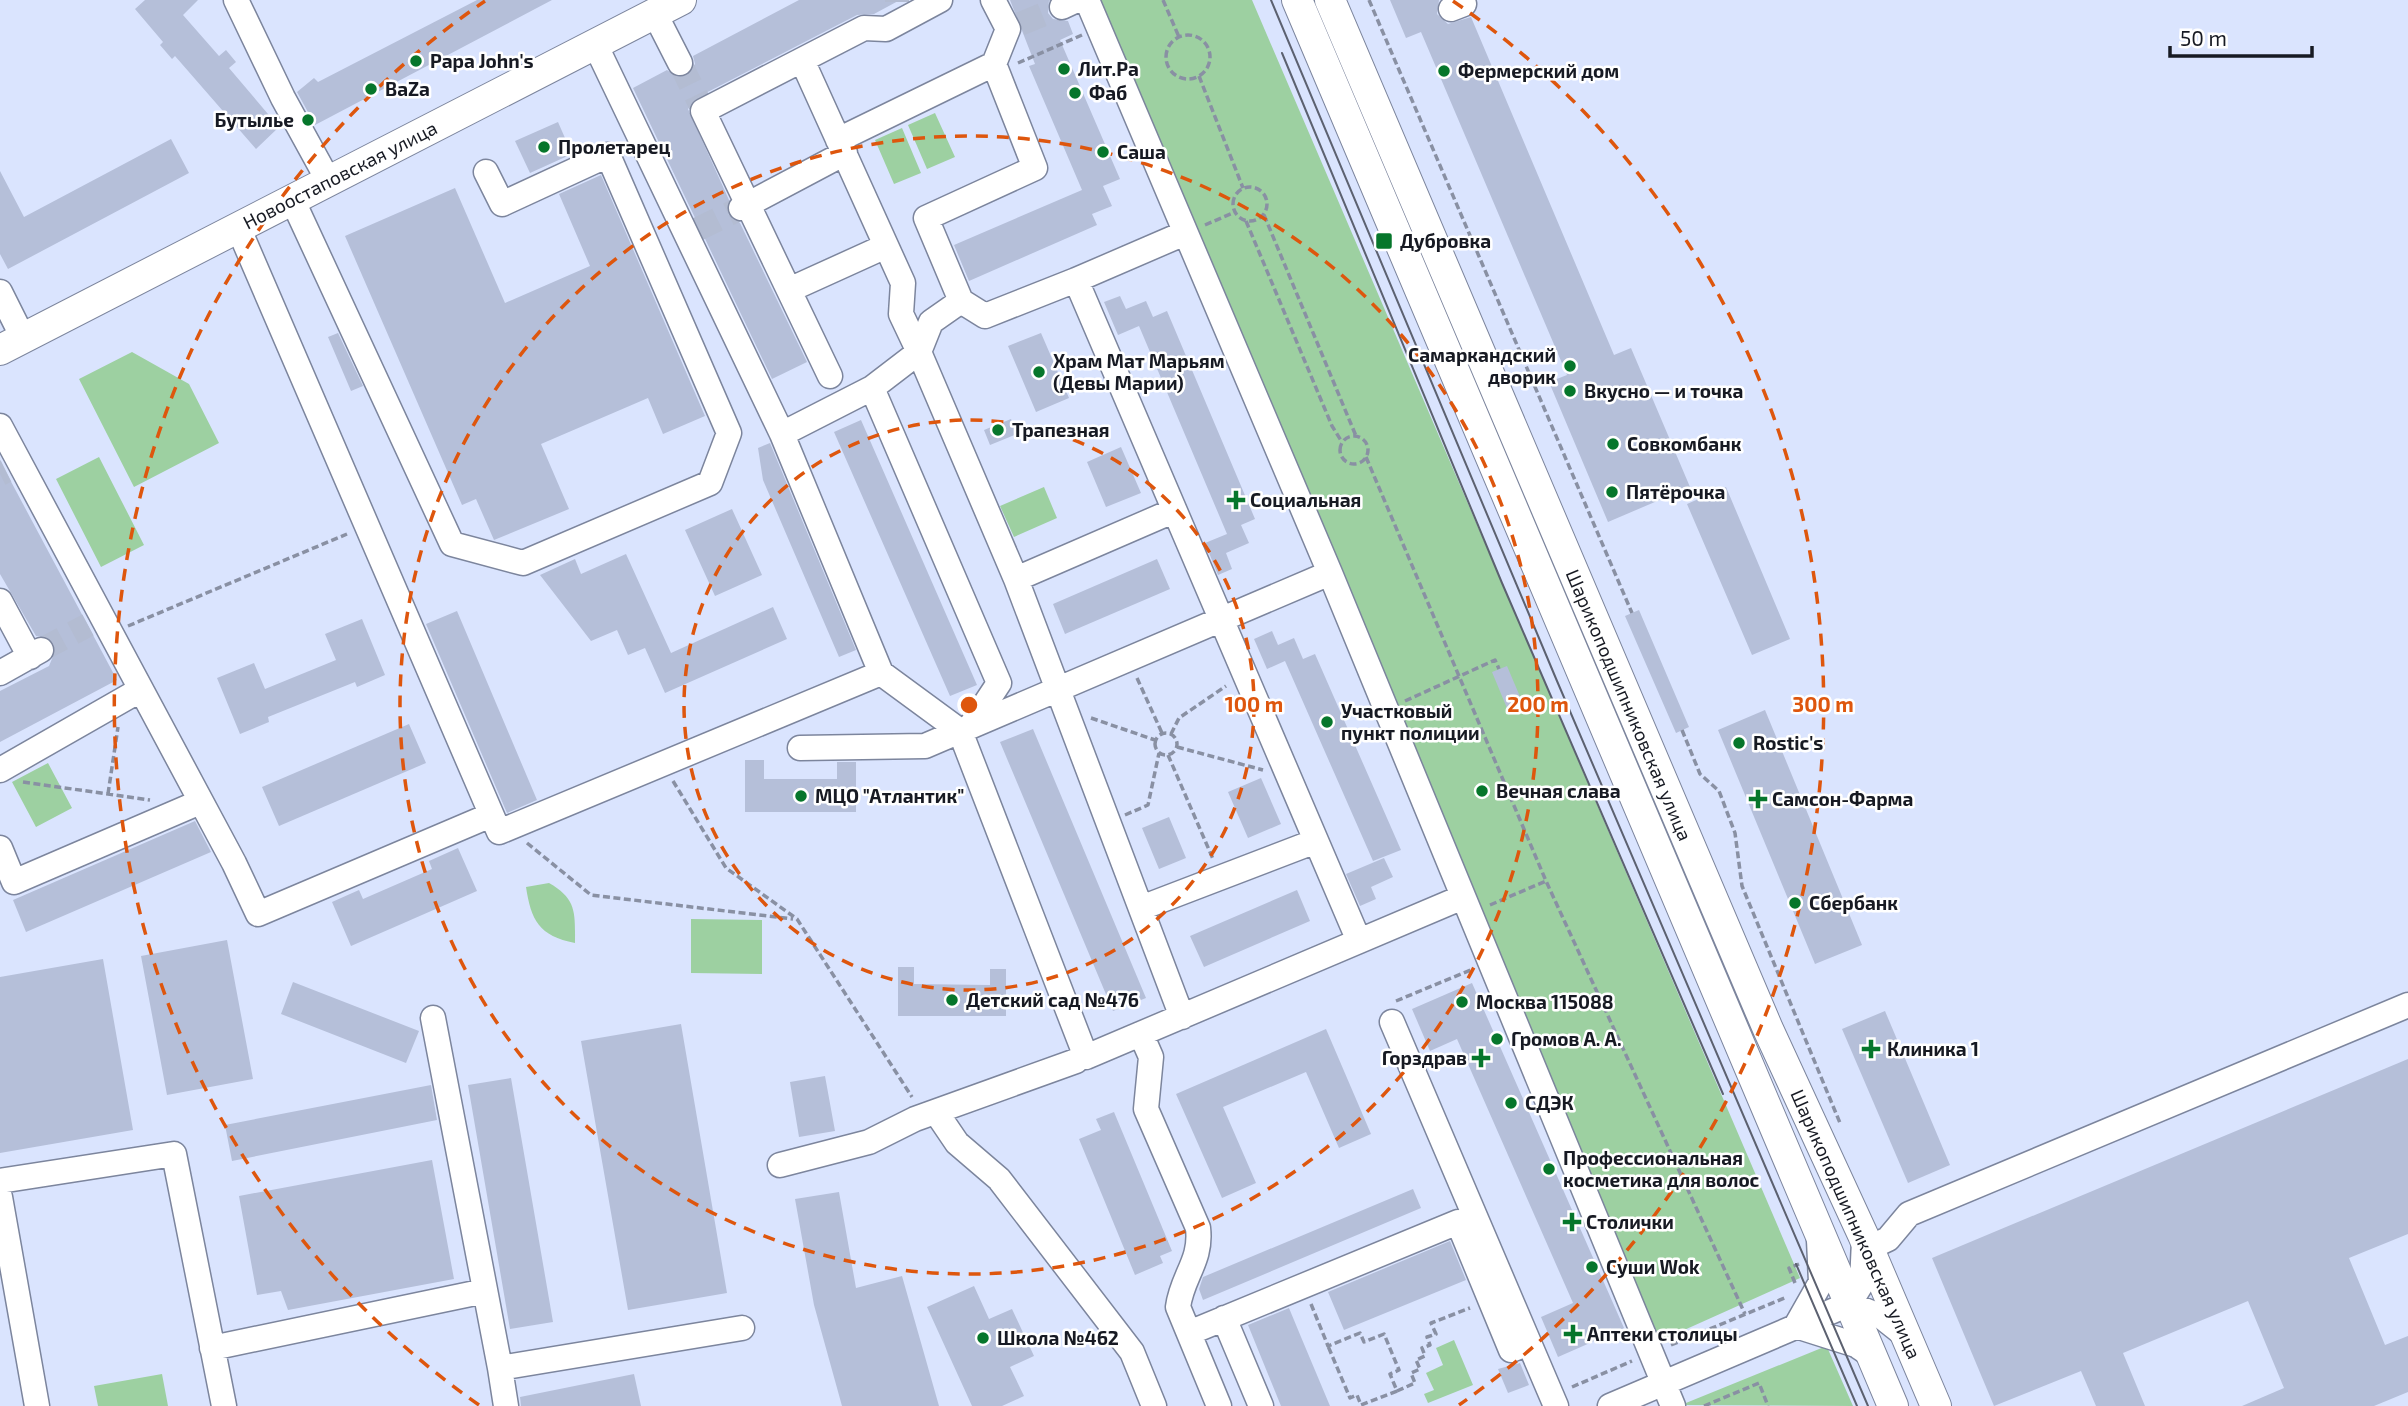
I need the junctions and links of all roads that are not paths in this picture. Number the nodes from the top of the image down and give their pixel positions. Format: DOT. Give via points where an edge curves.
graph roads {
  1 [pos="236,0"];
  2 [pos="681,0"];
  3 [pos="940,0"];
  4 [pos="993,0"];
  5 [pos="1087,0"];
  6 [pos="1297,0"];
  7 [pos="1330,0"];
  8 [pos="901,10"];
  9 [pos="655,13"];
  10 [pos="595,44"];
  11 [pos="802,60"];
  12 [pos="680,63"];
  13 [pos="995,68"];
  14 [pos="842,146"];
  15 [pos="486,172"];
  16 [pos="328,180"];
  17 [pos="292,199"];
  18 [pos="744,206"];
  19 [pos="238,227"];
  20 [pos="1185,233"];
  21 [pos="886,246"];
  22 [pos="1076,280"];
  23 [pos="789,290"];
  24 [pos="0,292"];
  25 [pos="961,300"];
  26 [pos="12,344"];
  27 [pos="919,352"];
  28 [pos="830,376"];
  29 [pos="872,388"];
  30 [pos="0,426"];
  31 [pos="782,434"];
  32 [pos="1173,511"];
  33 [pos="1330,573"];
  34 [pos="1016,579"];
  35 [pos="0,601"];
  36 [pos="1222,619"];
  37 [pos="0,673"];
  38 [pos="880,673"];
  39 [pos="131,695"];
  40 [pos="1062,699"];
  41 [pos="965,729"];
  42 [pos="800,748"];
  43 [pos="7,775"];
  44 [pos="195,804"];
  45 [pos="500,822"];
  46 [pos="1316,841"];
  47 [pos="0,848"];
  48 [pos="1467,905"];
  49 [pos="1141,908"];
  50 [pos="1359,942"];
  51 [pos="2408,1005"];
  52 [pos="1389,1013"];
  53 [pos="1182,1017"];
  54 [pos="433,1018"];
  55 [pos="1141,1034"];
  56 [pos="1076,1061"];
  57 [pos="930,1114"];
  58 [pos="780,1165"];
  59 [pos="0,1181"];
  60 [pos="0,1197"];
  61 [pos="1866,1242"];
  62 [pos="1819,1246"];
  63 [pos="485,1290"];
  64 [pos="1849,1304"];
  65 [pos="10,1316"];
  66 [pos="1224,1318"];
  67 [pos="1796,1326"];
  68 [pos="742,1328"];
  69 [pos="1189,1333"];
  70 [pos="1907,1337"];
  71 [pos="1529,1343"];
  72 [pos="212,1348"];
  73 [pos="1871,1354"];
  74 [pos="500,1367"];
  75 [pos="1663,1383"];
  76 [pos="37,1406"];
  77 [pos="223,1406"];
  78 [pos="506,1406"];
  79 [pos="1154,1406"];
  80 [pos="1219,1406"];
  81 [pos="1261,1406"];
  82 [pos="1556,1406"];
  83 [pos="1610,1406"];
  84 [pos="1673,1406"];
  85 [pos="1893,1406"];
  86 [pos="1936,1406"];
  1 -- 16 [label="street"];
  2 -- 9 [label="main road, Новоостаповская улица"];
  3 -- 8 [label="street"];
  4 -- 13 [label="street" via="1014,26"];
  5 -- 20 [label="street"];
  6 -- 62 [label="main road, Шарикоподшипниковская улица"];
  7 -- 61 [label="main road, Шарикоподшипниковская улица" via="1752,993"];
  8 -- 11 [label="street" via="886,29 864,28"];
  9 -- 10 [label="main road, Новоостаповская улица"];
  9 -- 12 [label="street"];
  10 -- 16 [label="main road, Новоостаповская улица"];
  10 -- 31 [label="street" via="691,232"];
  11 -- 14 [label="street"];
  11 -- 18 [label="street" via="704,111"];
  13 -- 14 [label="street"];
  13 -- 25 [label="street" via="1035,169 926,218"];
  14 -- 18 [label="street"];
  14 -- 21 [label="street"];
  15 -- 17 [label="street" via="502,204 608,155 729,433 710,483 523,563 452,544"];
  16 -- 17 [label="main road, Новоостаповская улица"];
  17 -- 19 [label="main road, Новоостаповская улица"];
  18 -- 23 [label="street"];
  19 -- 26 [label="main road, Новоостаповская улица"];
  19 -- 45 [label="street"];
  20 -- 22 [label="street"];
  20 -- 33 [label="street"];
  21 -- 23 [label="street"];
  21 -- 27 [label="street" via="903,283 901,314"];
  22 -- 25 [label="street" via="985,316"];
  22 -- 32 [label="street"];
  23 -- 28 [label="street"];
  24 -- 26 [label="street"];
  25 -- 27 [label="street" via="932,322"];
  27 -- 29 [label="street"];
  27 -- 34 [label="street"];
  29 -- 31 [label="street"];
  29 -- 41 [label="street" via="999,683"];
  30 -- 39 [label="street" via="13,468 100,625"];
  31 -- 38 [label="street"];
  32 -- 34 [label="street"];
  32 -- 36 [label="street"];
  33 -- 36 [label="street"];
  33 -- 48 [label="street"];
  34 -- 40 [label="street"];
  35 -- 37 [label="street" via="35,654"];
  36 -- 40 [label="street" via="1129,659"];
  36 -- 46 [label="street"];
  38 -- 41 [label="street"];
  38 -- 45 [label="street" via="663,764"];
  39 -- 43 [label="street"];
  39 -- 44 [label="street"];
  40 -- 41 [label="street"];
  40 -- 49 [label="street"];
  41 -- 42 [label="street" via="925,746"];
  41 -- 55 [label="street" via="1086,1057"];
  44 -- 45 [label="street" via="258,914"];
  44 -- 47 [label="street" via="14,882"];
  46 -- 49 [label="street"];
  46 -- 50 [label="street"];
  48 -- 50 [label="street"];
  48 -- 75 [label="street"];
  49 -- 53 [label="street"];
  50 -- 53 [label="street"];
  51 -- 61 [label="street" via="1909,1214 1888,1239"];
  52 -- 71 [label="street"];
  53 -- 55 [label="street"];
  54 -- 63 [label="street"];
  55 -- 69 [label="street" via="1151,1057 1146,1109 1198,1228 1200,1247 1180,1289 1178,1307"];
  56 -- 57 [label="street"];
  57 -- 58 [label="street" via="869,1142"];
  57 -- 79 [label="street" via="999,1179 1124,1341"];
  59 -- 72 [label="street" via="174,1154"];
  60 -- 65 [label="street"];
  61 -- 64 [label="street" via="1861,1283"];
  61 -- 70 [label="main road, Шарикоподшипниковская улица"];
  62 -- 64 [label="main road, Шарикоподшипниковская улица"];
  62 -- 67 [label="street" via="1819,1290"];
  63 -- 72 [label="street"];
  63 -- 74 [label="street"];
  64 -- 67 [label="street"];
  64 -- 70 [label="street" via="1882,1317"];
  64 -- 73 [label="main road, Шарикоподшипниковская улица"];
  65 -- 76 [label="street"];
  66 -- 69 [label="street"];
  66 -- 71 [label="street" via="1256,1311 1303,1286 1458,1222 1511,1350"];
  66 -- 81 [label="street"];
  67 -- 73 [label="street"];
  67 -- 75 [label="street"];
  68 -- 74 [label="street"];
  69 -- 80 [label="street"];
  70 -- 86 [label="main road, Шарикоподшипниковская улица"];
  71 -- 82 [label="street"];
  72 -- 77 [label="street"];
  73 -- 85 [label="main road, Шарикоподшипниковская улица"];
  74 -- 78 [label="street"];
  75 -- 83 [label="street"];
  75 -- 84 [label="street"];
}
